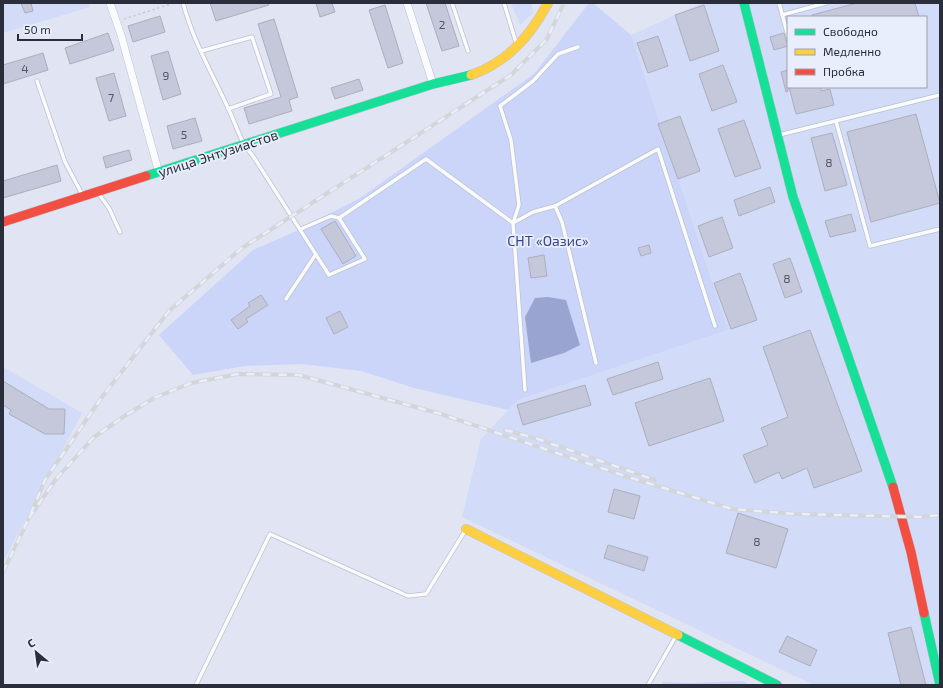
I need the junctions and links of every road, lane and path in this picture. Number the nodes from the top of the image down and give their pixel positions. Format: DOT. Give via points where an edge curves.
graph roads {
  1 [pos="110,3"];
  2 [pos="174,3"];
  3 [pos="183,3"];
  4 [pos="407,3"];
  5 [pos="452,3"];
  6 [pos="504,3"];
  7 [pos="548,3"];
  8 [pos="744,3"];
  9 [pos="779,3"];
  10 [pos="826,3"];
  11 [pos="782,15"];
  12 [pos="116,21"];
  13 [pos="787,32"];
  14 [pos="578,47"];
  15 [pos="517,48"];
  16 [pos="201,51"];
  17 [pos="468,51"];
  18 [pos="37,81"];
  19 [pos="433,84"];
  20 [pos="940,95"];
  21 [pos="228,110"];
  22 [pos="836,121"];
  23 [pos="778,136"];
  24 [pos="243,145"];
  25 [pos="159,172"];
  26 [pos="98,192"];
  27 [pos="84,197"];
  28 [pos="555,206"];
  29 [pos="339,218"];
  30 [pos="3,222"];
  31 [pos="513,223"];
  32 [pos="940,229"];
  33 [pos="301,230"];
  34 [pos="120,232"];
  35 [pos="316,254"];
  36 [pos="286,298"];
  37 [pos="715,326"];
  38 [pos="596,363"];
  39 [pos="525,390"];
  40 [pos="466,530"];
  41 [pos="676,635"];
  42 [pos="196,685"];
  43 [pos="648,685"];
  44 [pos="777,685"];
  45 [pos="940,685"];
  1 -- 12 [label="street"];
  2 -- 12 [label="path"];
  3 -- 16 [label="lane"];
  4 -- 19 [label="street"];
  5 -- 17 [label="lane"];
  6 -- 15 [label="lane"];
  7 -- 15 [label="street, улица Энтузиастов" via="541,17"];
  8 -- 23 [label="street"];
  9 -- 11 [label="lane"];
  10 -- 11 [label="lane"];
  11 -- 13 [label="lane"];
  12 -- 25 [label="street"];
  14 -- 31 [label="lane" via="558,54 533,81 500,106 512,140 519,205"];
  15 -- 19 [label="street, улица Энтузиастов" via="498,64 476,74"];
  16 -- 21 [label="lane"];
  16 -- 21 [label="lane" via="252,37 271,94"];
  18 -- 27 [label="lane" via="65,162"];
  19 -- 24 [label="street, улица Энтузиастов"];
  20 -- 22 [label="lane"];
  21 -- 24 [label="lane"];
  22 -- 23 [label="lane"];
  22 -- 32 [label="lane" via="870,246"];
  23 -- 45 [label="street" via="793,197 894,494 911,552"];
  24 -- 25 [label="street, улица Энтузиастов"];
  24 -- 33 [label="lane" via="253,156"];
  25 -- 26 [label="street, улица Энтузиастов"];
  26 -- 27 [label="street, улица Энтузиастов"];
  26 -- 34 [label="lane"];
  27 -- 30 [label="street, улица Энтузиастов"];
  28 -- 31 [label="lane" via="533,212"];
  28 -- 37 [label="lane" via="658,149"];
  28 -- 38 [label="lane" via="562,222"];
  29 -- 31 [label="lane" via="426,159"];
  29 -- 33 [label="lane" via="331,216"];
  29 -- 35 [label="lane" via="365,259 329,275"];
  31 -- 39 [label="lane"];
  33 -- 35 [label="lane"];
  35 -- 36 [label="lane"];
  40 -- 41 [label="street"];
  40 -- 42 [label="lane" via="426,594 408,596 270,534"];
  41 -- 43 [label="lane"];
  41 -- 44 [label="street"];
}
